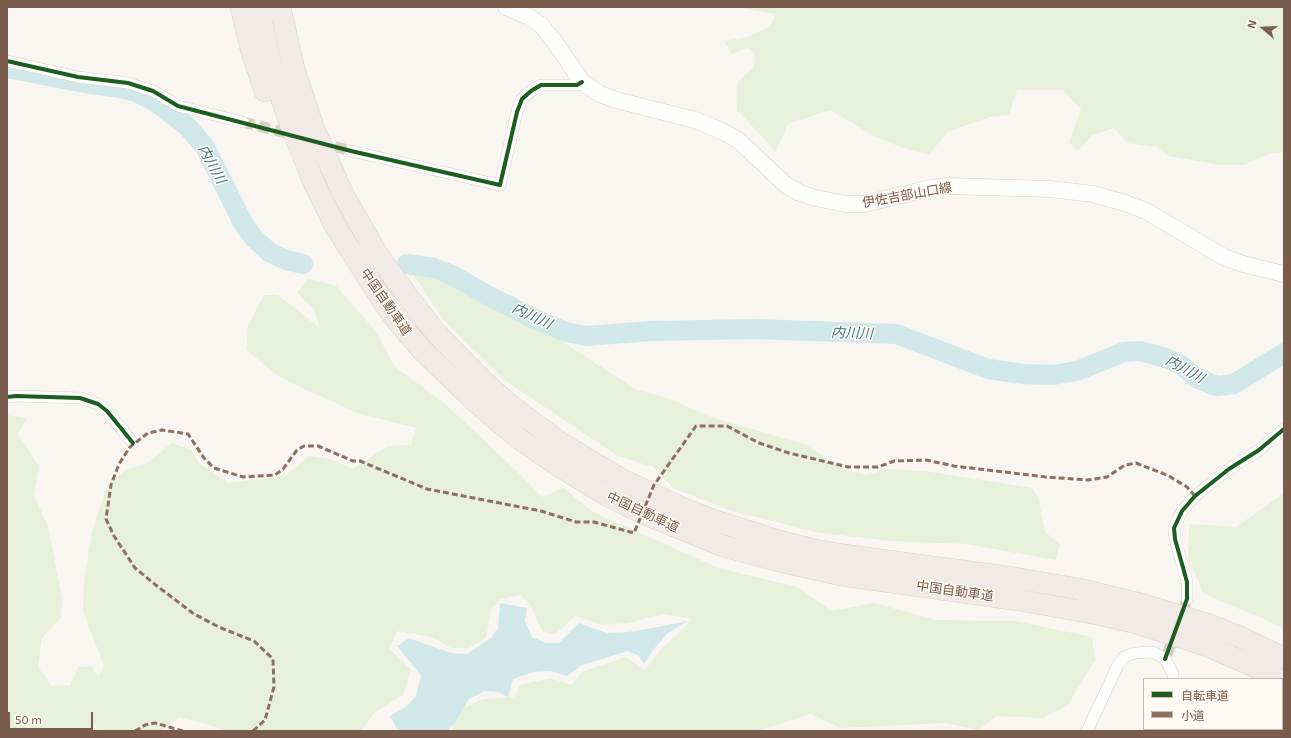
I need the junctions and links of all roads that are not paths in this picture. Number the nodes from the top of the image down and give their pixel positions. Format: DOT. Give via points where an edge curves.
graph roads {
  1 [pos="242,7"];
  2 [pos="259,7"];
  3 [pos="280,7"];
  4 [pos="506,7"];
  5 [pos="7,61"];
  6 [pos="582,82"];
  7 [pos="243,122"];
  8 [pos="351,151"];
  9 [pos="1284,274"];
  10 [pos="386,306"];
  11 [pos="7,397"];
  12 [pos="1284,429"];
  13 [pos="133,443"];
  14 [pos="1187,600"];
  15 [pos="1284,658"];
  16 [pos="1173,678"];
  17 [pos="1276,678"];
  18 [pos="1087,731"];
  1 -- 10 [label="highway" via="251,49 287,151 324,223"];
  2 -- 10 [label="highway, 中国自動車道" via="273,72 314,183 335,226"];
  3 -- 15 [label="highway, 中国自動車道" via="294,69 314,129 342,192 376,252 441,338 509,404 561,443 621,479 682,508 779,541 844,555 1014,578 1086,591 1145,605 1210,625"];
  4 -- 6 [label="main road, 伊佐吉部山口線" via="530,17 541,25"];
  5 -- 7 [label="street" via="78,77 128,83 153,92 178,106"];
  6 -- 8 [label="street" via="577,85 541,85 522,99 500,184"];
  6 -- 9 [label="main road, 伊佐吉部山口線" via="600,94 616,100 678,115 722,131 738,140 786,185 815,198 846,204 864,204 947,186 1050,189 1093,194 1125,202 1146,211 1224,257"];
  10 -- 17 [label="highway, 中国自動車道" via="422,350 490,415 521,440 608,496 671,525 722,546 812,569 1019,600 1136,623 1204,645"];
  11 -- 13 [label="street" via="80,398 98,404 107,411"];
  12 -- 14 [label="street" via="1194,496 1182,511 1174,528 1187,582"];
  16 -- 18 [label="street" via="1166,657 1153,652 1134,653 1124,657"];
}
